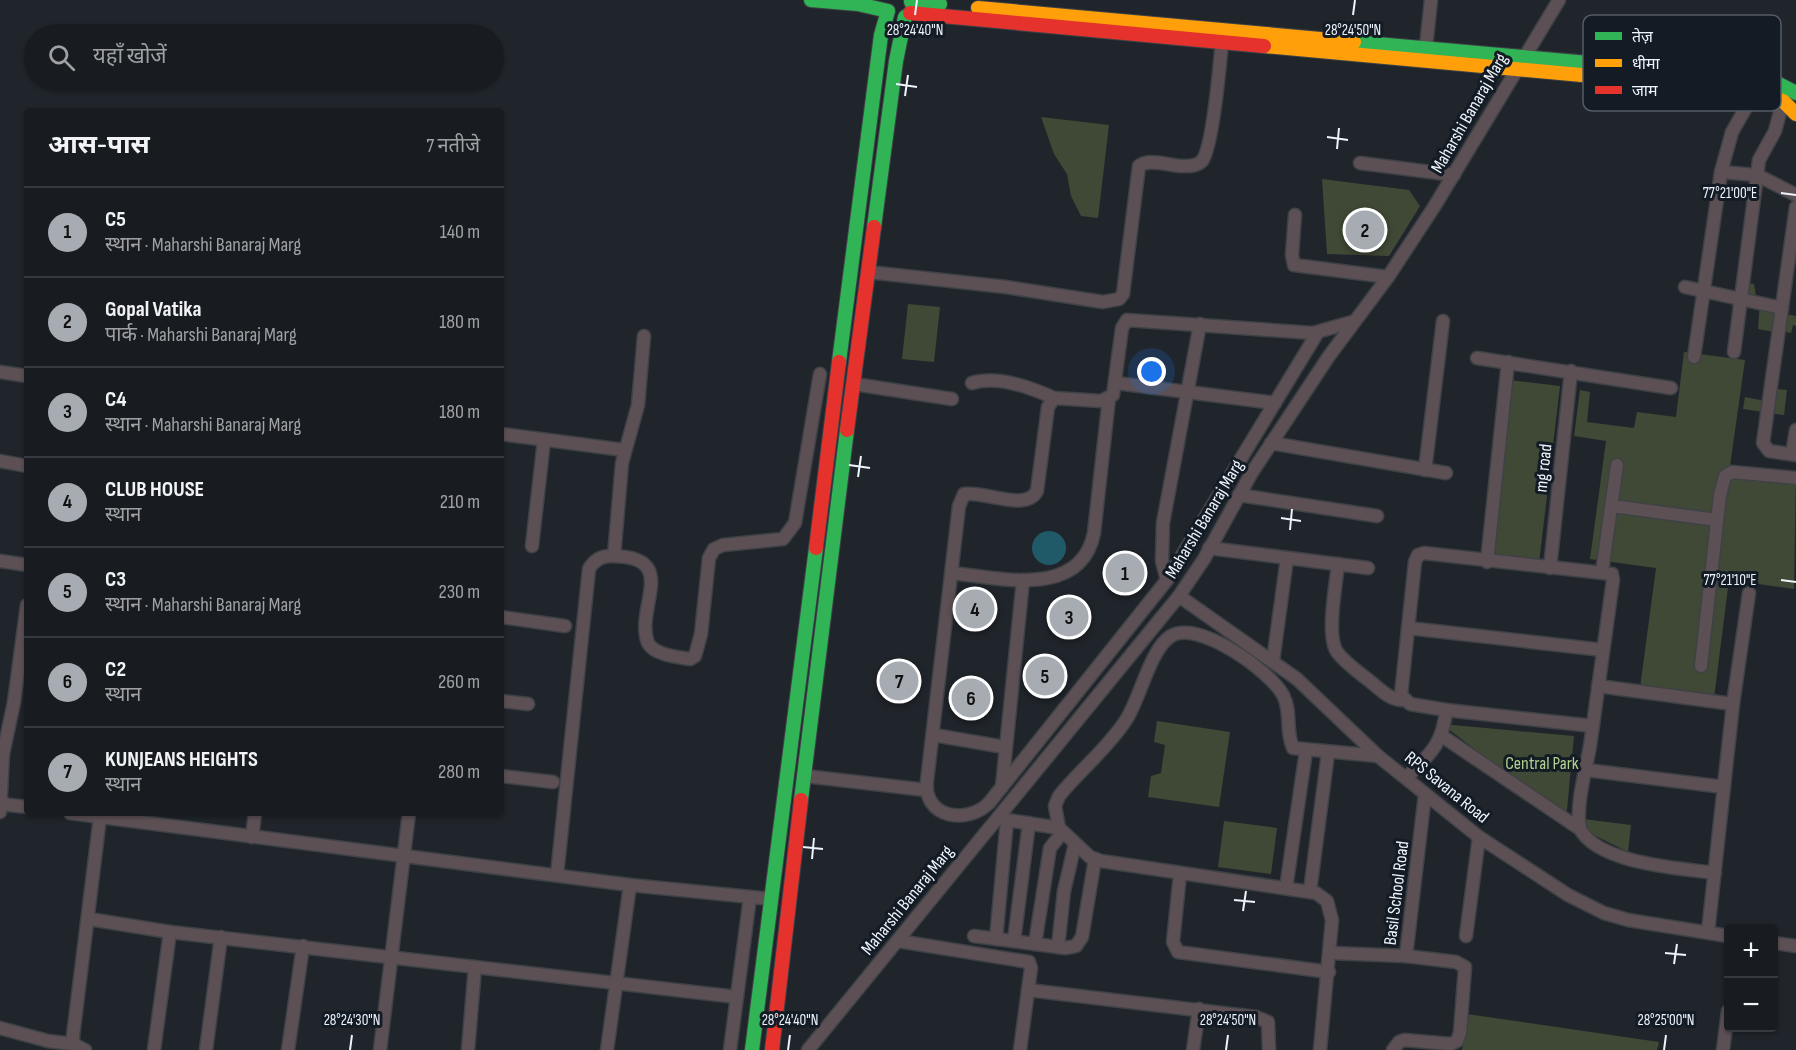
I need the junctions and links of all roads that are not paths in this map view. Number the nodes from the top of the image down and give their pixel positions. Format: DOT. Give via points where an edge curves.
graph roads {
  1 [pos="811,0"];
  2 [pos="1431,0"];
  3 [pos="1559,0"];
  4 [pos="888,6"];
  5 [pos="909,8"];
  6 [pos="1222,41"];
  7 [pos="1426,47"];
  8 [pos="1520,62"];
  9 [pos="1583,66"];
  10 [pos="1583,70"];
  11 [pos="1781,83"];
  12 [pos="1796,93"];
  13 [pos="1783,101"];
  14 [pos="1781,110"];
  15 [pos="1744,111"];
  16 [pos="1781,111"];
  17 [pos="1796,114"];
  18 [pos="1360,163"];
  19 [pos="1721,172"];
  20 [pos="1454,175"];
  21 [pos="1757,175"];
  22 [pos="1796,195"];
  23 [pos="1796,207"];
  24 [pos="1295,215"];
  25 [pos="868,272"];
  26 [pos="1388,277"];
  27 [pos="1685,287"];
  28 [pos="1704,290"];
  29 [pos="1740,299"];
  30 [pos="1782,308"];
  31 [pos="1443,321"];
  32 [pos="1352,322"];
  33 [pos="1200,324"];
  34 [pos="1318,332"];
  35 [pos="644,336"];
  36 [pos="1734,352"];
  37 [pos="1694,357"];
  38 [pos="1477,358"];
  39 [pos="1508,362"];
  40 [pos="1571,371"];
  41 [pos="0,372"];
  42 [pos="820,374"];
  43 [pos="24,375"];
  44 [pos="972,383"];
  45 [pos="1116,383"];
  46 [pos="854,384"];
  47 [pos="1671,388"];
  48 [pos="1189,392"];
  49 [pos="1054,398"];
  50 [pos="1110,398"];
  51 [pos="952,399"];
  52 [pos="1275,403"];
  53 [pos="1796,430"];
  54 [pos="504,434"];
  55 [pos="544,440"];
  56 [pos="1271,443"];
  57 [pos="624,450"];
  58 [pos="1794,454"];
  59 [pos="0,461"];
  60 [pos="24,465"];
  61 [pos="1617,465"];
  62 [pos="1425,470"];
  63 [pos="1446,473"];
  64 [pos="1796,478"];
  65 [pos="1239,495"];
  66 [pos="1612,506"];
  67 [pos="1377,516"];
  68 [pos="1717,520"];
  69 [pos="531,546"];
  70 [pos="1209,548"];
  71 [pos="614,556"];
  72 [pos="1287,558"];
  73 [pos="0,561"];
  74 [pos="1486,562"];
  75 [pos="1338,564"];
  76 [pos="24,565"];
  77 [pos="1368,568"];
  78 [pos="1550,568"];
  79 [pos="1602,572"];
  80 [pos="952,573"];
  81 [pos="1023,580"];
  82 [pos="1167,580"];
  83 [pos="1749,593"];
  84 [pos="1179,596"];
  85 [pos="504,617"];
  86 [pos="565,626"];
  87 [pos="24,627"];
  88 [pos="1408,628"];
  89 [pos="1603,650"];
  90 [pos="1273,662"];
  91 [pos="1701,666"];
  92 [pos="1598,686"];
  93 [pos="1404,700"];
  94 [pos="504,701"];
  95 [pos="14,702"];
  96 [pos="24,703"];
  97 [pos="528,704"];
  98 [pos="1733,704"];
  99 [pos="1446,711"];
  100 [pos="1593,726"];
  101 [pos="934,735"];
  102 [pos="1442,736"];
  103 [pos="1004,747"];
  104 [pos="1306,751"];
  105 [pos="1328,753"];
  106 [pos="1378,756"];
  107 [pos="1586,770"];
  108 [pos="504,776"];
  109 [pos="805,776"];
  110 [pos="1406,778"];
  111 [pos="553,782"];
  112 [pos="1002,787"];
  113 [pos="1724,787"];
  114 [pos="926,790"];
  115 [pos="1425,794"];
  116 [pos="24,807"];
  117 [pos="1,808"];
  118 [pos="92,816"];
  119 [pos="255,816"];
  120 [pos="409,816"];
  121 [pos="100,817"];
  122 [pos="1029,823"];
  123 [pos="1061,830"];
  124 [pos="1580,830"];
  125 [pos="252,837"];
  126 [pos="1479,837"];
  127 [pos="1076,844"];
  128 [pos="404,855"];
  129 [pos="1095,859"];
  130 [pos="1715,873"];
  131 [pos="1180,874"];
  132 [pos="557,875"];
  133 [pos="630,885"];
  134 [pos="1286,888"];
  135 [pos="1310,891"];
  136 [pos="750,897"];
  137 [pos="771,899"];
  138 [pos="89,919"];
  139 [pos="170,932"];
  140 [pos="1708,932"];
  141 [pos="1724,935"];
  142 [pos="974,936"];
  143 [pos="1466,936"];
  144 [pos="221,937"];
  145 [pos="996,939"];
  146 [pos="897,941"];
  147 [pos="1014,941"];
  148 [pos="1035,944"];
  149 [pos="1778,944"];
  150 [pos="303,946"];
  151 [pos="1796,946"];
  152 [pos="1058,947"];
  153 [pos="1331,953"];
  154 [pos="1406,956"];
  155 [pos="392,958"];
  156 [pos="475,967"];
  157 [pos="1329,972"];
  158 [pos="615,984"];
  159 [pos="1028,990"];
  160 [pos="737,997"];
  161 [pos="1199,1009"];
  162 [pos="0,1028"];
  163 [pos="1725,1032"];
  164 [pos="79,1047"];
  165 [pos="154,1050"];
  166 [pos="206,1050"];
  167 [pos="288,1050"];
  168 [pos="380,1050"];
  169 [pos="468,1050"];
  170 [pos="607,1050"];
  171 [pos="730,1050"];
  172 [pos="752,1050"];
  173 [pos="772,1050"];
  174 [pos="808,1050"];
  175 [pos="1020,1050"];
  176 [pos="1193,1050"];
  177 [pos="1269,1050"];
  178 [pos="1320,1050"];
  179 [pos="1393,1050"];
  180 [pos="1723,1050"];
  1 -- 4 [label="street"];
  2 -- 7 [label="street"];
  3 -- 8 [label="street, Maharshi Banaraj Marg"];
  4 -- 5 [label="street" via="896,18"];
  4 -- 137 [label="street" via="881,35"];
  5 -- 6 [label="street"];
  5 -- 7 [label="street"];
  5 -- 25 [label="street" via="897,52"];
  6 -- 8 [label="street"];
  6 -- 25 [label="street" via="1211,123 1201,162 1193,166 1152,162 1139,166 1123,294 1119,299 1103,302"];
  7 -- 8 [label="street"];
  8 -- 9 [label="street"];
  8 -- 10 [label="street"];
  8 -- 20 [label="street, Maharshi Banaraj Marg"];
  11 -- 12 [label="street"];
  13 -- 14 [label="street"];
  13 -- 17 [label="street"];
  15 -- 19 [label="street" via="1732,132"];
  16 -- 21 [label="street"];
  18 -- 20 [label="street"];
  19 -- 21 [label="street"];
  19 -- 28 [label="street"];
  20 -- 26 [label="street, Maharshi Banaraj Marg"];
  21 -- 22 [label="street"];
  21 -- 29 [label="street"];
  23 -- 30 [label="street"];
  24 -- 26 [label="street" via="1294,265"];
  25 -- 46 [label="street"];
  26 -- 32 [label="street, Maharshi Banaraj Marg"];
  27 -- 28 [label="street"];
  28 -- 29 [label="street"];
  28 -- 37 [label="street"];
  29 -- 30 [label="street"];
  29 -- 36 [label="street"];
  30 -- 58 [label="street" via="1763,443 1769,451"];
  31 -- 62 [label="street"];
  32 -- 34 [label="street"];
  32 -- 56 [label="street, Maharshi Banaraj Marg"];
  33 -- 34 [label="street"];
  33 -- 45 [label="street" via="1127,320 1122,328"];
  33 -- 48 [label="street"];
  34 -- 52 [label="street"];
  35 -- 57 [label="street" via="638,405"];
  38 -- 39 [label="street"];
  39 -- 40 [label="street"];
  39 -- 74 [label="street"];
  40 -- 47 [label="street"];
  40 -- 78 [label="street, mg road"];
  41 -- 43 [label="street"];
  42 -- 71 [label="street" via="795,523 783,539 714,549 709,558 695,656 690,659 652,649 646,630 651,572 646,564 635,559"];
  44 -- 49 [label="street" via="986,381 1026,387"];
  45 -- 48 [label="street"];
  45 -- 50 [label="street"];
  46 -- 51 [label="street"];
  46 -- 109 [label="street"];
  48 -- 52 [label="street"];
  48 -- 82 [label="street" via="1163,524 1162,561"];
  49 -- 50 [label="street"];
  49 -- 80 [label="street" via="1046,414 1034,497 1023,501 964,494 959,506"];
  50 -- 81 [label="street" via="1089,550 1068,571"];
  52 -- 82 [label="street"];
  53 -- 58 [label="street"];
  54 -- 55 [label="street"];
  55 -- 57 [label="street"];
  55 -- 69 [label="street"];
  56 -- 62 [label="street"];
  56 -- 65 [label="street, Maharshi Banaraj Marg"];
  57 -- 71 [label="street"];
  59 -- 60 [label="street"];
  61 -- 66 [label="street"];
  62 -- 63 [label="street"];
  64 -- 68 [label="street" via="1729,473 1723,481"];
  65 -- 67 [label="street"];
  65 -- 70 [label="street, Maharshi Banaraj Marg"];
  66 -- 68 [label="street"];
  66 -- 79 [label="street"];
  68 -- 91 [label="street"];
  70 -- 72 [label="street"];
  70 -- 84 [label="street, Maharshi Banaraj Marg"];
  71 -- 132 [label="street" via="599,558 589,569"];
  72 -- 75 [label="street"];
  72 -- 90 [label="street"];
  73 -- 76 [label="street"];
  74 -- 78 [label="street"];
  74 -- 88 [label="street" via="1418,555"];
  75 -- 77 [label="street"];
  75 -- 93 [label="street" via="1334,647 1388,696"];
  78 -- 79 [label="street"];
  79 -- 89 [label="street" via="1612,574 1613,580"];
  80 -- 81 [label="street"];
  80 -- 101 [label="street"];
  81 -- 103 [label="street"];
  82 -- 112 [label="street"];
  83 -- 98 [label="street"];
  84 -- 90 [label="street, RPS Savana Road"];
  84 -- 146 [label="street, Maharshi Banaraj Marg"];
  85 -- 86 [label="street"];
  87 -- 95 [label="street"];
  88 -- 89 [label="street"];
  88 -- 93 [label="street" via="1401,695"];
  89 -- 92 [label="street"];
  90 -- 106 [label="street, RPS Savana Road"];
  92 -- 98 [label="street"];
  92 -- 100 [label="street"];
  93 -- 99 [label="street"];
  94 -- 97 [label="street"];
  95 -- 96 [label="street"];
  95 -- 117 [label="street" via="3,754"];
  98 -- 113 [label="street"];
  99 -- 100 [label="street"];
  99 -- 102 [label="street"];
  100 -- 107 [label="street"];
  101 -- 103 [label="street"];
  101 -- 114 [label="street"];
  102 -- 110 [label="street"];
  102 -- 124 [label="street"];
  103 -- 112 [label="street"];
  104 -- 105 [label="street"];
  104 -- 123 [label="street" via="1291,745 1289,709 1275,683 1214,642 1199,635 1174,634 1162,643 1126,720 1059,796 1055,806"];
  104 -- 134 [label="street"];
  105 -- 106 [label="street"];
  105 -- 135 [label="street"];
  106 -- 110 [label="street, RPS Savana Road"];
  107 -- 113 [label="street"];
  107 -- 124 [label="street"];
  108 -- 111 [label="street"];
  109 -- 114 [label="street"];
  109 -- 173 [label="street"];
  110 -- 115 [label="street, RPS Savana Road"];
  112 -- 114 [label="street" via="984,809 964,815 933,807"];
  113 -- 130 [label="street"];
  115 -- 126 [label="street, RPS Savana Road"];
  115 -- 154 [label="street, Basil School Road"];
  116 -- 117 [label="street"];
  118 -- 121 [label="street"];
  119 -- 125 [label="street"];
  120 -- 128 [label="street"];
  121 -- 125 [label="street"];
  121 -- 138 [label="street"];
  122 -- 123 [label="street"];
  122 -- 145 [label="street" via="1007,820"];
  122 -- 147 [label="street"];
  123 -- 127 [label="street"];
  123 -- 148 [label="street" via="1050,848"];
  124 -- 130 [label="street" via="1599,847 1628,859"];
  125 -- 128 [label="street"];
  126 -- 140 [label="street, RPS Savana Road" via="1568,895 1604,913"];
  126 -- 143 [label="street"];
  127 -- 129 [label="street"];
  127 -- 152 [label="street" via="1066,882"];
  128 -- 132 [label="street"];
  128 -- 155 [label="street"];
  129 -- 131 [label="street"];
  129 -- 152 [label="street" via="1082,937 1076,946"];
  130 -- 140 [label="street"];
  131 -- 134 [label="street"];
  131 -- 157 [label="street" via="1173,942 1178,952"];
  132 -- 133 [label="street"];
  133 -- 136 [label="street"];
  133 -- 158 [label="street"];
  134 -- 135 [label="street"];
  135 -- 153 [label="street" via="1327,901 1332,920"];
  136 -- 137 [label="street"];
  136 -- 160 [label="street"];
  137 -- 172 [label="street"];
  138 -- 139 [label="street"];
  138 -- 164 [label="street"];
  139 -- 144 [label="street"];
  139 -- 165 [label="street"];
  140 -- 141 [label="street, RPS Savana Road"];
  142 -- 145 [label="street"];
  144 -- 150 [label="street"];
  144 -- 166 [label="street"];
  145 -- 147 [label="street"];
  146 -- 159 [label="street" via="1025,959 1031,968"];
  146 -- 174 [label="street, Maharshi Banaraj Marg"];
  147 -- 148 [label="street"];
  148 -- 152 [label="street"];
  149 -- 151 [label="street"];
  150 -- 155 [label="street"];
  150 -- 167 [label="street"];
  153 -- 154 [label="street, Basil School Road"];
  153 -- 157 [label="street"];
  154 -- 179 [label="street" via="1456,962 1465,967 1460,1033 1451,1044 1404,1040"];
  155 -- 156 [label="street"];
  155 -- 168 [label="street"];
  156 -- 158 [label="street"];
  156 -- 169 [label="street"];
  157 -- 178 [label="street"];
  158 -- 160 [label="street"];
  158 -- 170 [label="street"];
  159 -- 161 [label="street"];
  159 -- 175 [label="street"];
  160 -- 171 [label="street"];
  161 -- 176 [label="street"];
  161 -- 177 [label="street" via="1263,1019 1270,1030"];
  162 -- 164 [label="street"];
  163 -- 180 [label="street"];
}
